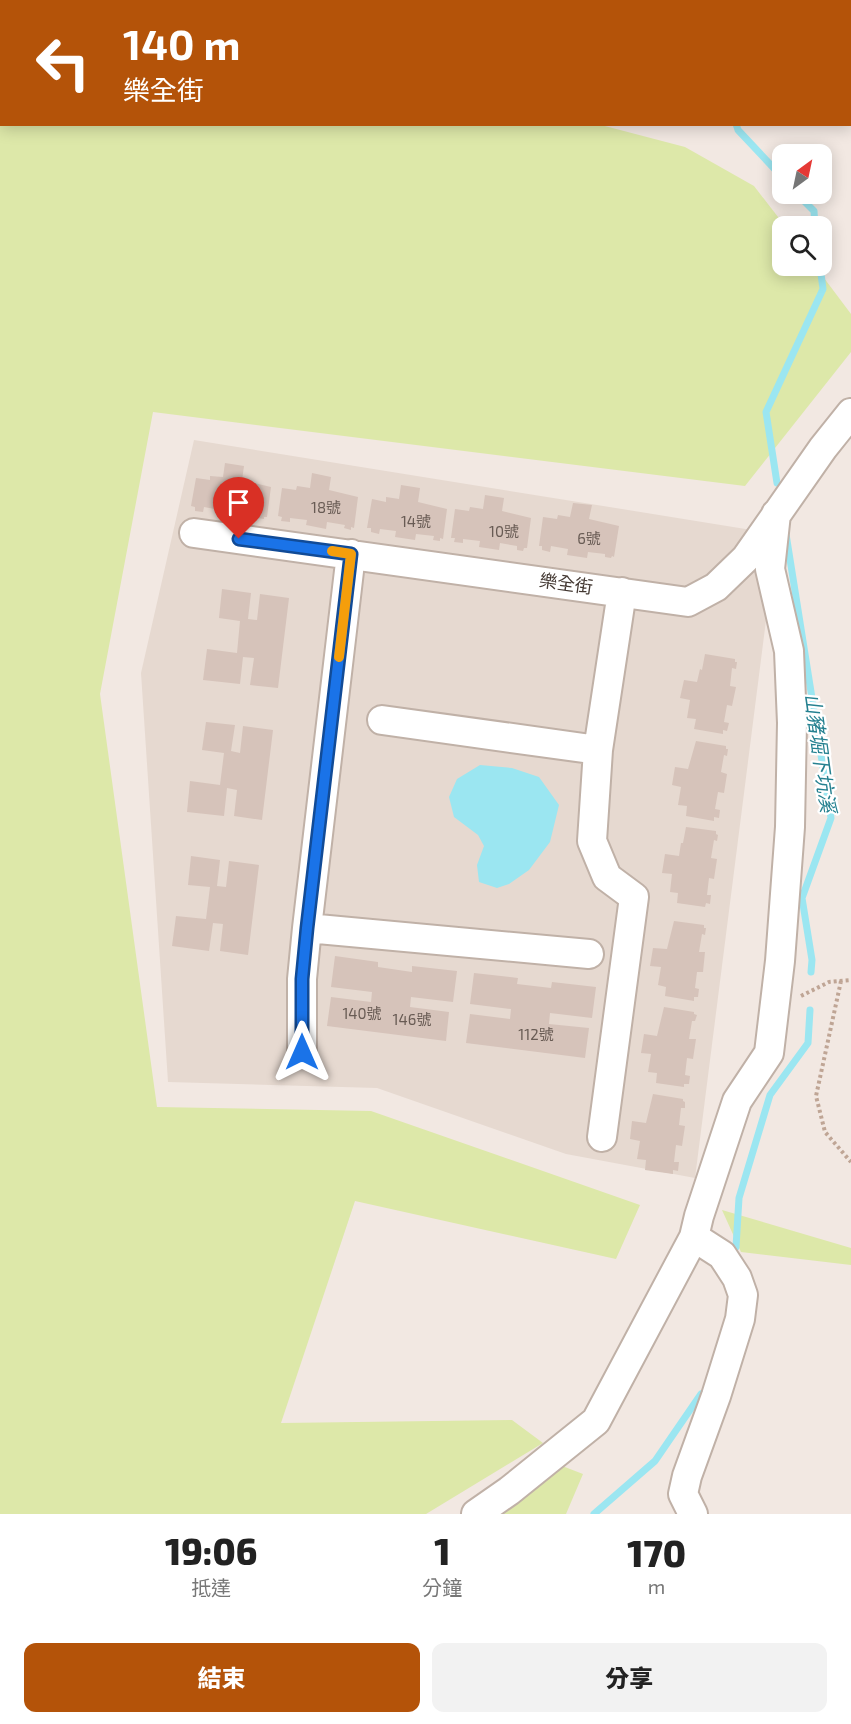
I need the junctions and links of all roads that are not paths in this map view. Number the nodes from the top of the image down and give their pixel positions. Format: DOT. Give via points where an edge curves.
graph roads {
  1 [pos="851,413"];
  2 [pos="776,514"];
  3 [pos="194,533"];
  4 [pos="351,554"];
  5 [pos="622,592"];
  6 [pos="382,720"];
  7 [pos="598,750"];
  8 [pos="307,928"];
  9 [pos="588,954"];
  10 [pos="302,1052"];
  11 [pos="602,1137"];
  12 [pos="694,1237"];
  13 [pos="476,1514"];
  14 [pos="693,1514"];
  1 -- 2 [label="street, 樂全街"];
  2 -- 5 [label="street, 樂全街" via="746,558 716,587 688,602"];
  2 -- 12 [label="street" via="770,569 789,651 792,723 790,827 780,961 769,1053 737,1101"];
  3 -- 4 [label="street, 樂全街"];
  4 -- 5 [label="street, 樂全街"];
  4 -- 8 [label="street"];
  5 -- 7 [label="street"];
  6 -- 7 [label="street"];
  7 -- 11 [label="street" via="592,841 607,877 634,897"];
  8 -- 9 [label="street"];
  8 -- 10 [label="street"];
  12 -- 13 [label="street" via="596,1421"];
  12 -- 14 [label="street" via="722,1255 743,1295 737,1330 687,1476 683,1494"];
}
